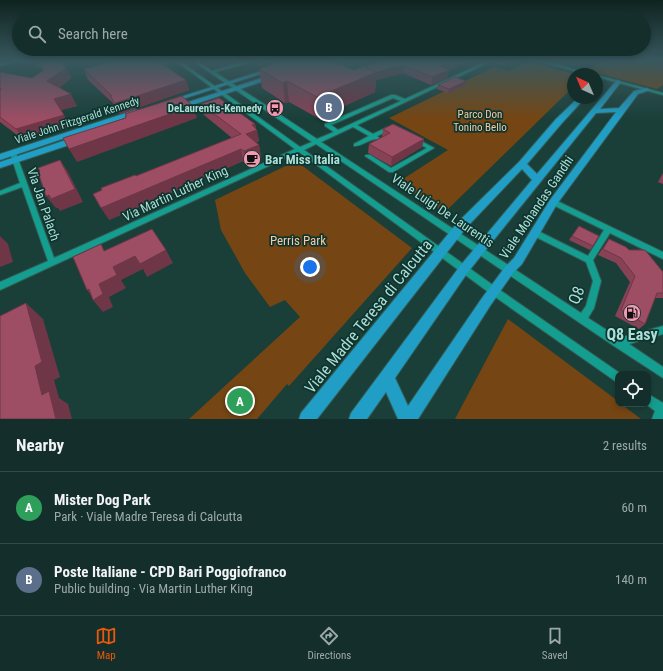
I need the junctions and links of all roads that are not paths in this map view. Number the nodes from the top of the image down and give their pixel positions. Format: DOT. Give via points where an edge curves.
graph roads {
  1 [pos="205,81"];
  2 [pos="224,81"];
  3 [pos="237,81"];
  4 [pos="256,81"];
  5 [pos="448,81"];
  6 [pos="613,81"];
  7 [pos="618,82"];
  8 [pos="228,83"];
  9 [pos="214,87"];
  10 [pos="237,88"];
  11 [pos="646,90"];
  12 [pos="221,93"];
  13 [pos="663,94"];
  14 [pos="405,101"];
  15 [pos="165,103"];
  16 [pos="576,104"];
  17 [pos="173,109"];
  18 [pos="620,110"];
  19 [pos="595,111"];
  20 [pos="142,114"];
  21 [pos="353,125"];
  22 [pos="398,131"];
  23 [pos="338,132"];
  24 [pos="373,136"];
  25 [pos="411,138"];
  26 [pos="317,141"];
  27 [pos="382,142"];
  28 [pos="356,145"];
  29 [pos="299,149"];
  30 [pos="14,156"];
  31 [pos="368,156"];
  32 [pos="0,157"];
  33 [pos="522,164"];
  34 [pos="0,165"];
  35 [pos="538,180"];
  36 [pos="24,184"];
  37 [pos="0,193"];
  38 [pos="553,202"];
  39 [pos="609,229"];
  40 [pos="535,233"];
  41 [pos="454,234"];
  42 [pos="480,251"];
  43 [pos="441,252"];
  44 [pos="663,256"];
  45 [pos="589,260"];
  46 [pos="52,262"];
  47 [pos="464,269"];
  48 [pos="509,270"];
  49 [pos="0,286"];
  50 [pos="494,291"];
  51 [pos="581,319"];
  52 [pos="663,330"];
  53 [pos="617,343"];
  54 [pos="663,373"];
  55 [pos="615,376"];
  56 [pos="387,378"];
  57 [pos="651,402"];
  58 [pos="661,412"];
  59 [pos="307,419"];
  60 [pos="357,419"];
  61 [pos="408,419"];
  1 -- 9 [label="street"];
  2 -- 8 [label="street, Viale Luigi De Laurentis"];
  3 -- 8 [label="main road"];
  4 -- 10 [label="main road"];
  5 -- 14 [label="street, Via Martin Luther King"];
  6 -- 7 [label="street"];
  7 -- 11 [label="street"];
  7 -- 19 [label="main road, Viale Mohandas Gandhi"];
  8 -- 9 [label="main road"];
  8 -- 10 [label="street, Viale Luigi De Laurentis"];
  9 -- 12 [label="street"];
  9 -- 15 [label="main road"];
  10 -- 12 [label="main road"];
  10 -- 26 [label="street, Viale Luigi De Laurentis"];
  11 -- 13 [label="street"];
  11 -- 18 [label="main road, Viale Mohandas Gandhi" via="636,92"];
  12 -- 17 [label="main road"];
  12 -- 29 [label="street"];
  14 -- 21 [label="street, Via Martin Luther King"];
  14 -- 23 [label="street" via="393,96 327,125"];
  16 -- 33 [label="main road"];
  18 -- 19 [label="main road"];
  18 -- 38 [label="main road, Viale Mohandas Gandhi"];
  19 -- 35 [label="main road, Viale Mohandas Gandhi"];
  20 -- 30 [label="main road, Viale John Fitzgerald Kennedy"];
  21 -- 23 [label="street, Via Martin Luther King"];
  21 -- 24 [label="street"];
  22 -- 24 [label="street" via="391,128"];
  23 -- 26 [label="street, Via Martin Luther King"];
  24 -- 27 [label="street"];
  24 -- 28 [label="street"];
  25 -- 31 [label="street" via="431,148 392,171"];
  26 -- 29 [label="street, Via Martin Luther King"];
  26 -- 41 [label="street, Viale Luigi De Laurentis"];
  29 -- 43 [label="street"];
  29 -- 46 [label="street, Via Martin Luther King"];
  30 -- 32 [label="main road, Viale John Fitzgerald Kennedy"];
  30 -- 34 [label="main road, Viale John Fitzgerald Kennedy"];
  30 -- 36 [label="street, Via Jan Palach"];
  33 -- 35 [label="main road"];
  33 -- 41 [label="main road"];
  35 -- 42 [label="main road, Viale Mohandas Gandhi"];
  36 -- 37 [label="street"];
  36 -- 46 [label="street, Via Jan Palach"];
  38 -- 39 [label="street"];
  38 -- 40 [label="main road, Viale Mohandas Gandhi"];
  39 -- 44 [label="street"];
  39 -- 45 [label="street"];
  40 -- 45 [label="street"];
  40 -- 48 [label="main road, Viale Mohandas Gandhi" via="518,261"];
  41 -- 42 [label="street, Viale Luigi De Laurentis"];
  41 -- 43 [label="main road, Viale Madre Teresa di Calcutta"];
  42 -- 47 [label="main road"];
  42 -- 48 [label="street, Viale Luigi De Laurentis"];
  43 -- 47 [label="street"];
  43 -- 59 [label="main road, Viale Madre Teresa di Calcutta"];
  45 -- 51 [label="street, Q8" via="598,281 590,308"];
  46 -- 49 [label="street, Via Martin Luther King"];
  47 -- 50 [label="street"];
  47 -- 56 [label="main road"];
  48 -- 50 [label="main road"];
  48 -- 51 [label="street, Viale Luigi De Laurentis"];
  50 -- 55 [label="street"];
  50 -- 61 [label="main road"];
  51 -- 53 [label="street, Viale Luigi De Laurentis"];
  52 -- 53 [label="street"];
  53 -- 54 [label="street, Viale Luigi De Laurentis"];
  56 -- 60 [label="main road"];
  56 -- 61 [label="main road"];
  57 -- 58 [label="street"];
}
